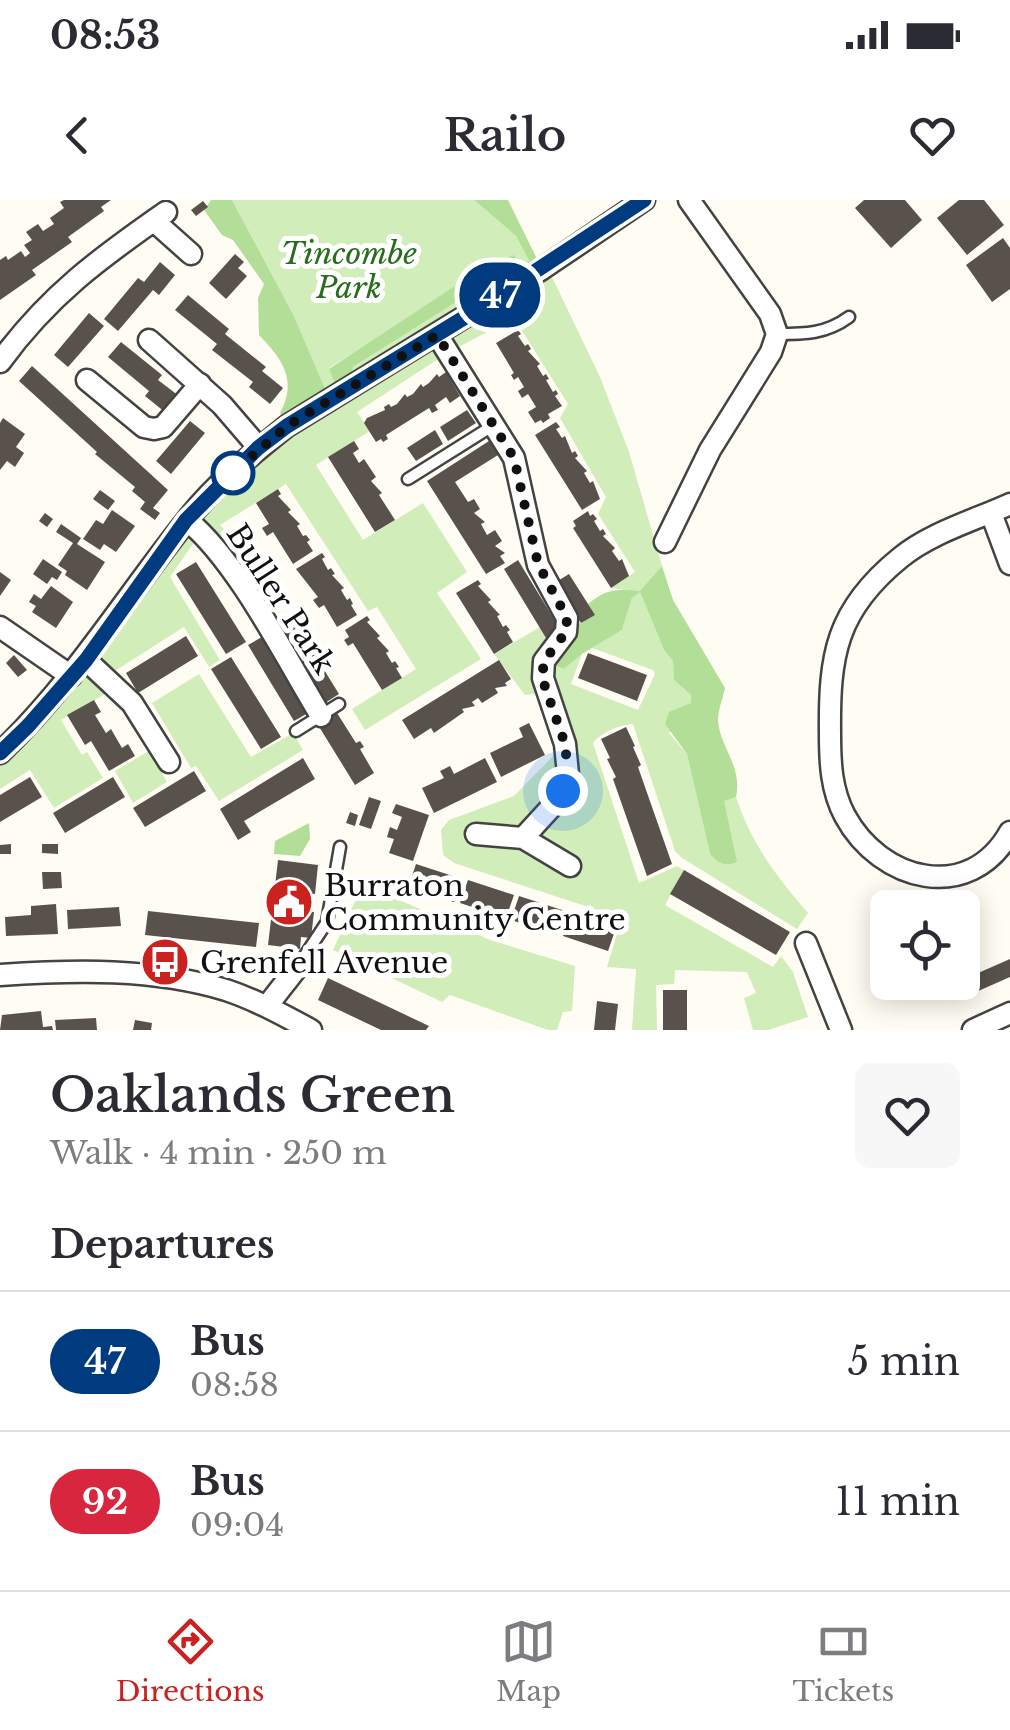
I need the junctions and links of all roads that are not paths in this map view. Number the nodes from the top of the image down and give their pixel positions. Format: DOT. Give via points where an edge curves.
graph roads {
  1 [pos="644,200"];
  2 [pos="688,200"];
  3 [pos="191,254"];
  4 [pos="849,318"];
  5 [pos="777,334"];
  6 [pos="437,335"];
  7 [pos="149,339"];
  8 [pos="0,362"];
  9 [pos="86,381"];
  10 [pos="200,384"];
  11 [pos="494,425"];
  12 [pos="258,448"];
  13 [pos="408,479"];
  14 [pos="1000,508"];
  15 [pos="186,520"];
  16 [pos="666,542"];
  17 [pos="1010,564"];
  18 [pos="0,626"];
  19 [pos="86,660"];
  20 [pos="71,676"];
  21 [pos="340,704"];
  22 [pos="321,716"];
  23 [pos="296,731"];
  24 [pos="0,753"];
  25 [pos="170,762"];
  26 [pos="1010,832"];
  27 [pos="476,834"];
  28 [pos="523,838"];
  29 [pos="340,848"];
  30 [pos="570,866"];
  31 [pos="806,943"];
  32 [pos="296,970"];
  33 [pos="0,975"];
  34 [pos="266,1006"];
  35 [pos="1010,1013"];
  36 [pos="311,1030"];
  37 [pos="842,1030"];
  38 [pos="973,1030"];
  1 -- 6 [label="street"];
  2 -- 5 [label="street" via="770,314"];
  3 -- 8 [label="street" via="147,219 49,303"];
  4 -- 5 [label="lane" via="826,330"];
  5 -- 16 [label="street"];
  6 -- 11 [label="street"];
  6 -- 12 [label="street"];
  7 -- 10 [label="street"];
  9 -- 10 [label="street" via="154,430"];
  10 -- 12 [label="street"];
  11 -- 13 [label="lane"];
  11 -- 28 [label="street" via="514,458 538,564 567,618 542,678 568,774 556,802"];
  12 -- 15 [label="street"];
  14 -- 17 [label="street"];
  14 -- 26 [label="street" via="902,556 854,606 832,660 830,761 846,817 891,863 916,876 963,874 984,863"];
  15 -- 19 [label="street"];
  15 -- 22 [label="street, Buller Park" via="227,563"];
  18 -- 20 [label="street"];
  19 -- 20 [label="street"];
  19 -- 25 [label="street" via="132,702"];
  20 -- 24 [label="street"];
  21 -- 22 [label="lane"];
  22 -- 23 [label="lane"];
  27 -- 28 [label="street"];
  28 -- 30 [label="street"];
  29 -- 32 [label="lane" via="327,922"];
  31 -- 37 [label="street"];
  32 -- 34 [label="street"];
  33 -- 34 [label="street" via="114,972 224,990"];
  34 -- 36 [label="street"];
  35 -- 38 [label="street"];
}
